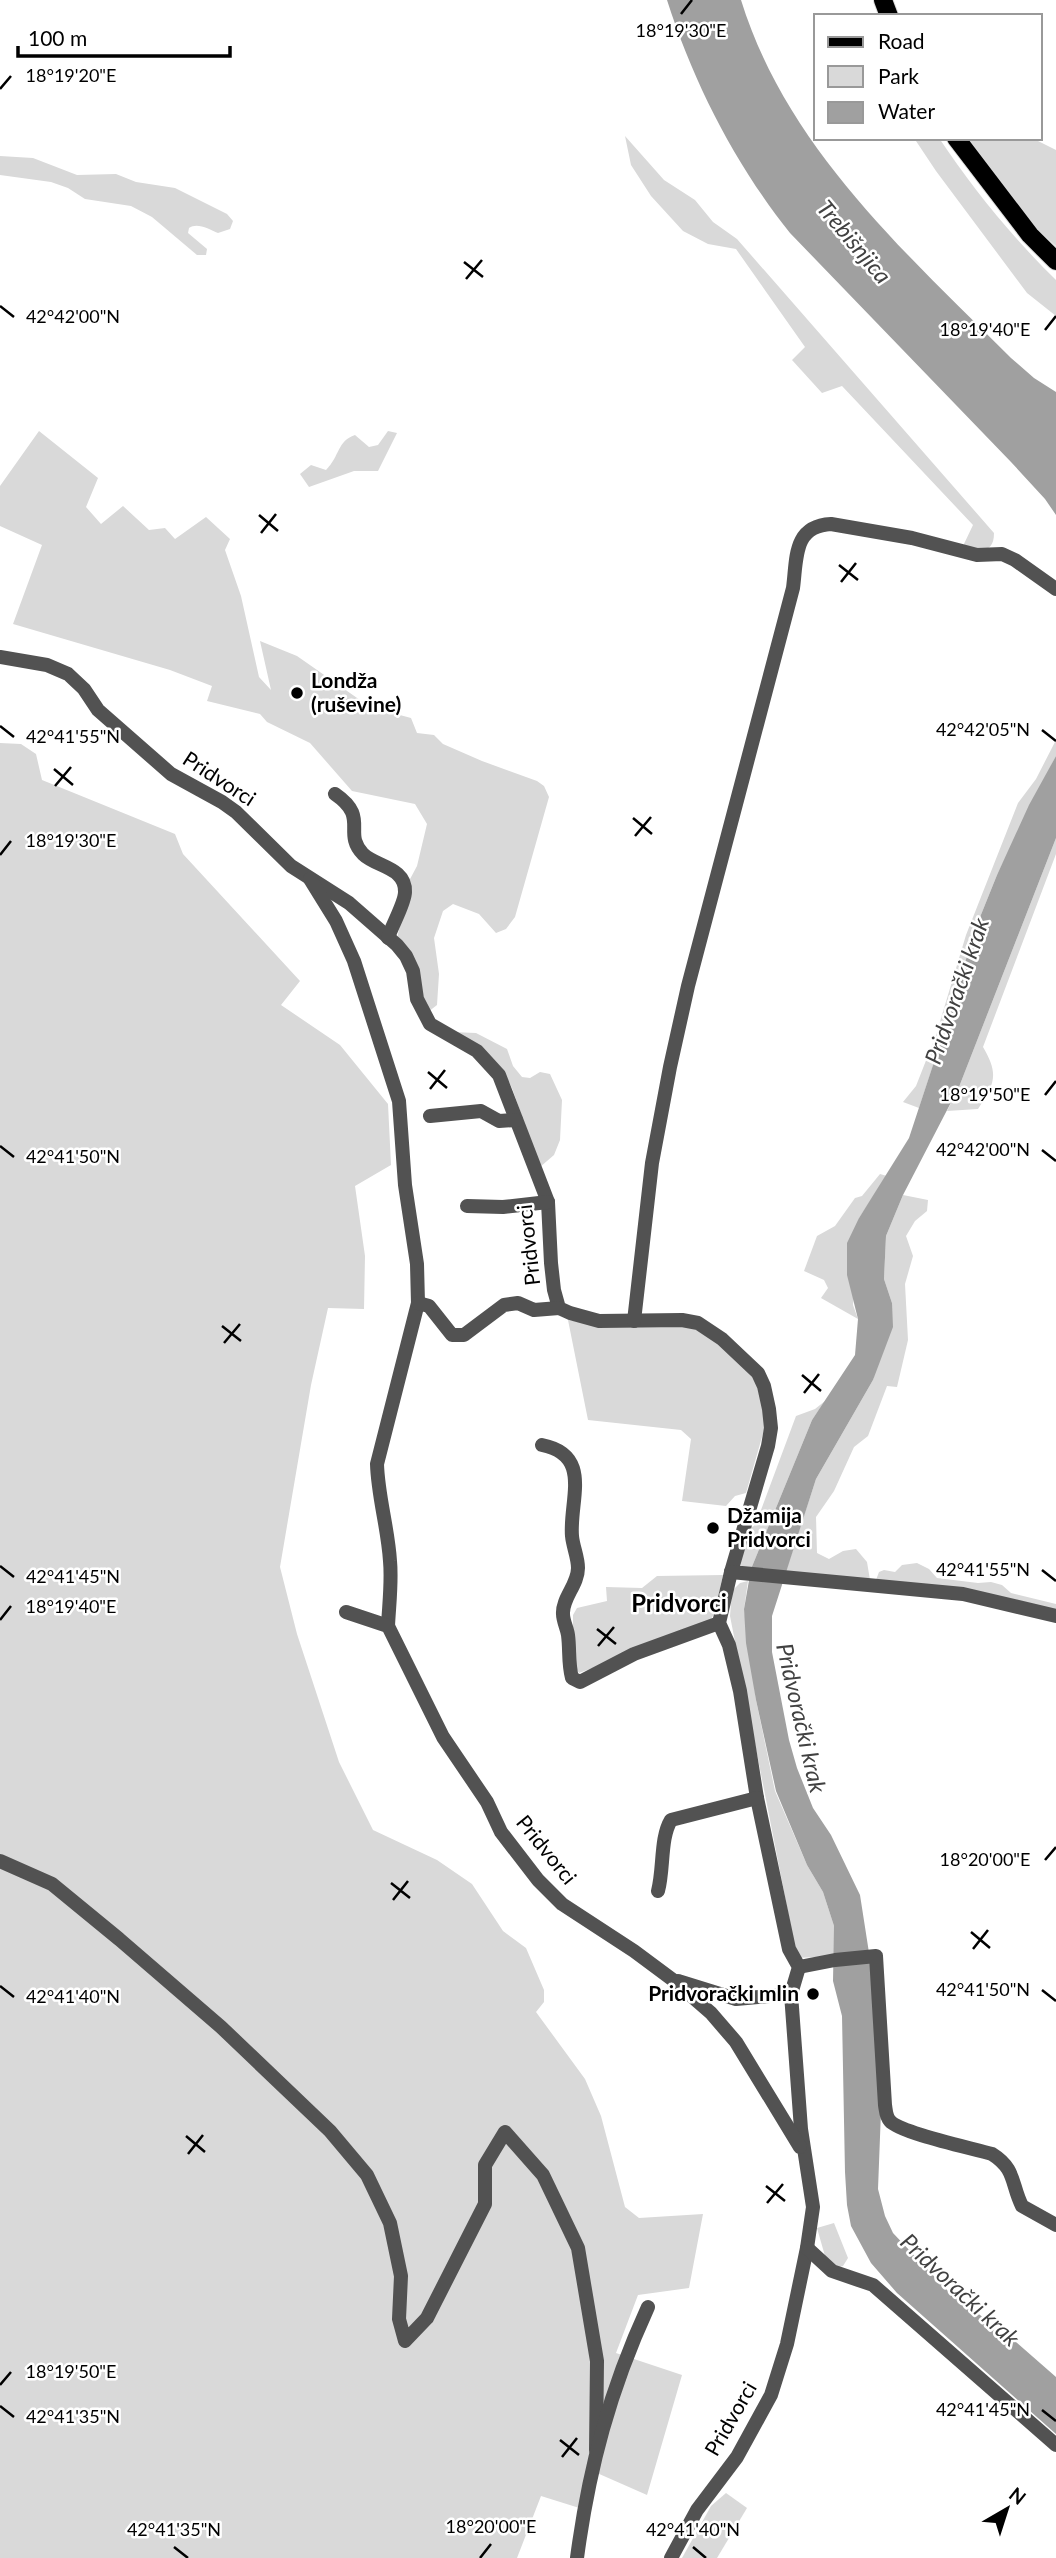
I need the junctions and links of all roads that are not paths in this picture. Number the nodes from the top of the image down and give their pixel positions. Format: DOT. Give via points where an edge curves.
graph roads {
  1 [pos="958,140"];
  2 [pos="1056,261"];
  3 [pos="1056,589"];
  4 [pos="0,657"];
  5 [pos="335,794"];
  6 [pos="309,878"];
  7 [pos="388,937"];
  8 [pos="430,1116"];
  9 [pos="516,1120"];
  10 [pos="548,1202"];
  11 [pos="467,1206"];
  12 [pos="418,1303"];
  13 [pos="559,1308"];
  14 [pos="634,1321"];
  15 [pos="542,1446"];
  16 [pos="730,1572"];
  17 [pos="346,1612"];
  18 [pos="1056,1616"];
  19 [pos="719,1623"];
  20 [pos="388,1626"];
  21 [pos="757,1798"];
  22 [pos="0,1861"];
  23 [pos="658,1891"];
  24 [pos="799,1967"];
  25 [pos="673,1980"];
  26 [pos="791,1994"];
  27 [pos="805,2154"];
  28 [pos="1056,2225"];
  29 [pos="807,2248"];
  30 [pos="648,2307"];
  31 [pos="1056,2445"];
  32 [pos="596,2450"];
  33 [pos="578,2558"];
  34 [pos="671,2558"];
  1 -- 2 [label="main road" via="1030,235"];
  3 -- 14 [label="street" via="1002,554 977,555 831,524 818,524 800,539 793,588 670,1067 652,1163"];
  4 -- 6 [label="street, Pridvorci" via="47,665 68,674 98,710 171,774 222,802"];
  5 -- 7 [label="street" via="351,807 353,832 364,855 402,879 405,891"];
  6 -- 7 [label="street, Pridvorci" via="349,903"];
  6 -- 12 [label="street, Pridvorci" via="354,961 399,1101"];
  7 -- 9 [label="street, Pridvorci" via="413,971 417,999 430,1024 490,1063"];
  8 -- 9 [label="street" via="481,1111 499,1121"];
  9 -- 10 [label="street, Pridvorci"];
  10 -- 11 [label="street"];
  10 -- 13 [label="street, Pridvorci"];
  12 -- 13 [label="street" via="429,1306 452,1335 464,1335 504,1305"];
  12 -- 20 [label="street, Pridvorci" via="377,1464 391,1563"];
  13 -- 14 [label="street, Pridvorci" via="599,1321"];
  14 -- 16 [label="street, Pridvorci" via="698,1323 742,1356 764,1386 771,1428 768,1446"];
  15 -- 19 [label="street" via="558,1448 569,1460 575,1480 572,1534 578,1569 563,1615 572,1678 580,1682 634,1654"];
  16 -- 18 [label="street" via="963,1594"];
  16 -- 19 [label="street, Pridvorci"];
  17 -- 20 [label="street"];
  19 -- 21 [label="street" via="740,1691"];
  20 -- 25 [label="street, Pridvorci" via="443,1737 487,1802 501,1832 538,1880 562,1904"];
  21 -- 23 [label="street" via="671,1820"];
  21 -- 24 [label="street" via="789,1949"];
  22 -- 32 [label="street" via="52,1884 100,1923 220,2026 330,2131 367,2175 390,2223 401,2276 399,2319 405,2341 426,2318 485,2204 485,2165 505,2132 543,2175 578,2248 597,2361"];
  24 -- 26 [label="street, Pridvorci"];
  24 -- 28 [label="street" via="876,1956 891,2123 992,2154 1010,2170 1022,2206"];
  25 -- 26 [label="street" via="736,1999"];
  25 -- 27 [label="street, Pridvorci" via="711,2012 736,2042"];
  26 -- 27 [label="street, Pridvorci"];
  27 -- 29 [label="street, Pridvorci" via="813,2207"];
  29 -- 31 [label="street" via="832,2271 873,2285"];
  29 -- 34 [label="street, Pridvorci" via="771,2396"];
  30 -- 32 [label="street" via="623,2361"];
  32 -- 33 [label="street"];
}
